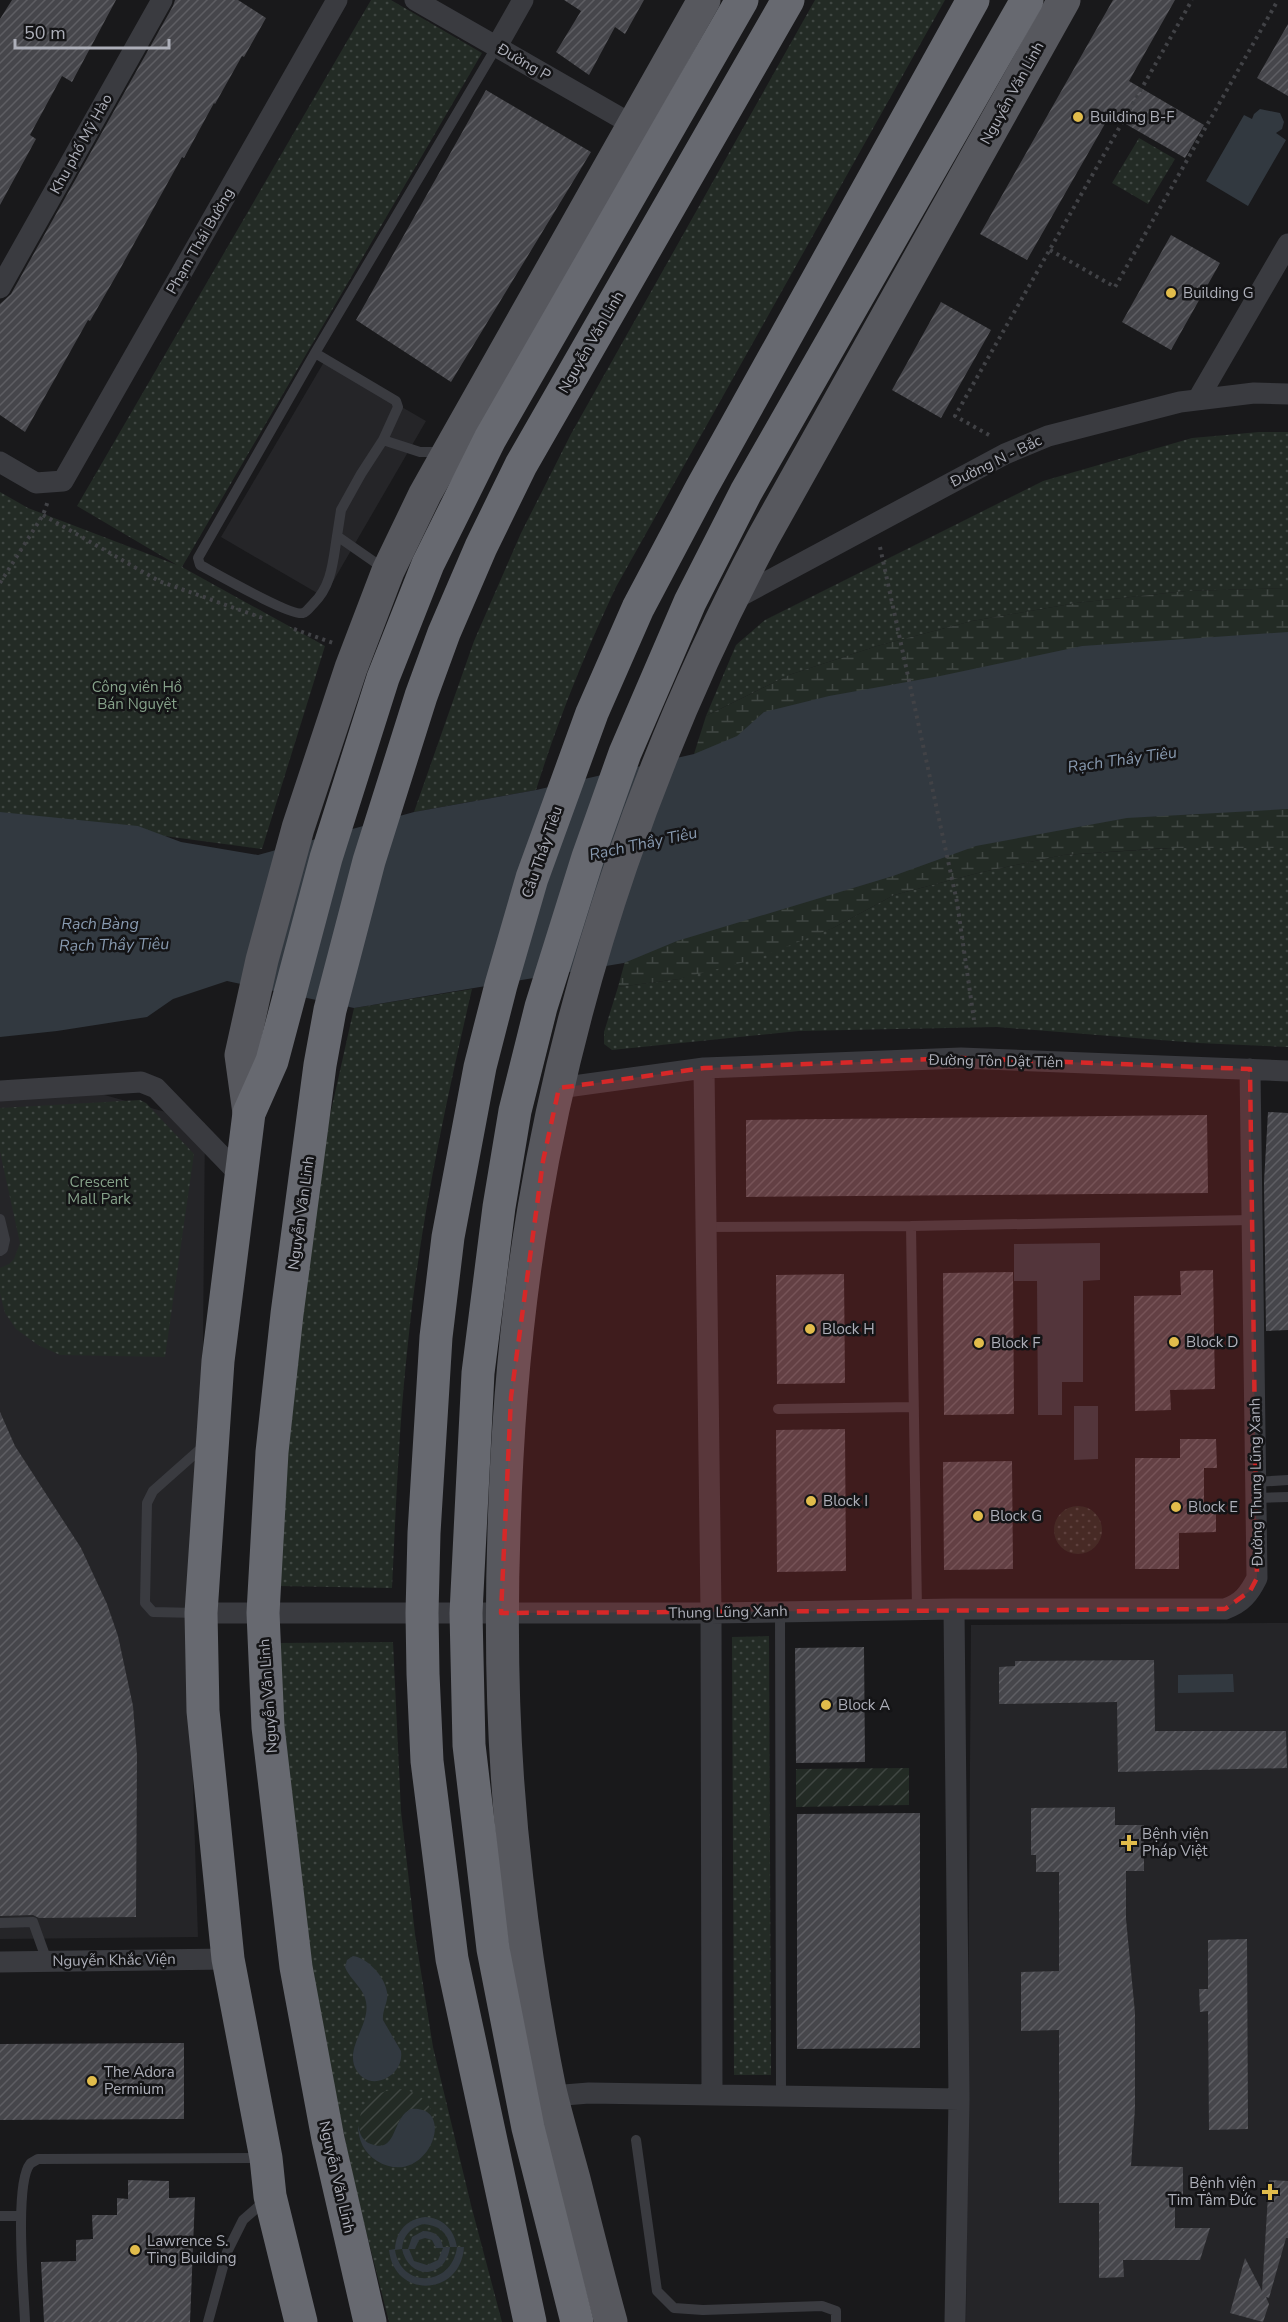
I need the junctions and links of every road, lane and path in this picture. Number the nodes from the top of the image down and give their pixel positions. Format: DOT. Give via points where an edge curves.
graph roads {
  1 [pos="162,0"];
  2 [pos="337,0"];
  3 [pos="415,0"];
  4 [pos="523,0"];
  5 [pos="704,0"];
  6 [pos="742,0"];
  7 [pos="788,0"];
  8 [pos="973,0"];
  9 [pos="1027,0"];
  10 [pos="1064,0"];
  11 [pos="1192,0"];
  12 [pos="1278,0"];
  13 [pos="497,46"];
  14 [pos="633,125"];
  15 [pos="661,141"];
  16 [pos="1288,244"];
  17 [pos="1050,250"];
  18 [pos="0,288"];
  19 [pos="315,353"];
  20 [pos="1288,394"];
  21 [pos="1198,399"];
  22 [pos="989,435"];
  23 [pos="383,440"];
  24 [pos="448,453"];
  25 [pos="0,462"];
  26 [pos="56,482"];
  27 [pos="43,515"];
  28 [pos="337,536"];
  29 [pos="880,547"];
  30 [pos="388,571"];
  31 [pos="0,583"];
  32 [pos="729,602"];
  33 [pos="269,620"];
  34 [pos="292,628"];
  35 [pos="355,660"];
  36 [pos="974,1020"];
  37 [pos="257,1058"];
  38 [pos="705,1068"];
  39 [pos="1250,1070"];
  40 [pos="1288,1071"];
  41 [pos="560,1081"];
  42 [pos="0,1092"];
  43 [pos="240,1175"];
  44 [pos="0,1220"];
  45 [pos="1252,1220"];
  46 [pos="911,1226"];
  47 [pos="707,1227"];
  48 [pos="0,1251"];
  49 [pos="913,1407"];
  50 [pos="778,1409"];
  51 [pos="213,1438"];
  52 [pos="1288,1480"];
  53 [pos="1256,1490"];
  54 [pos="1288,1497"];
  55 [pos="954,1609"];
  56 [pos="917,1610"];
  57 [pos="780,1612"];
  58 [pos="201,1613"];
  59 [pos="263,1613"];
  60 [pos="422,1613"];
  61 [pos="466,1613"];
  62 [pos="501,1613"];
  63 [pos="711,1613"];
  64 [pos="0,1923"];
  65 [pos="228,1959"];
  66 [pos="47,1961"];
  67 [pos="0,1962"];
  68 [pos="712,2095"];
  69 [pos="781,2096"];
  70 [pos="537,2097"];
  71 [pos="958,2099"];
  72 [pos="636,2140"];
  73 [pos="266,2158"];
  74 [pos="270,2196"];
  75 [pos="0,2216"];
  76 [pos="20,2216"];
  77 [pos="25,2322"];
  78 [pos="208,2322"];
  79 [pos="300,2322"];
  80 [pos="370,2322"];
  81 [pos="530,2322"];
  82 [pos="577,2322"];
  83 [pos="611,2322"];
  84 [pos="836,2322"];
  85 [pos="955,2322"];
  1 -- 18 [label="street, Khu phố Mỹ Hào"];
  2 -- 26 [label="street, Phạm Thái Bường"];
  3 -- 13 [label="street, Đường P"];
  4 -- 13 [label="street"];
  5 -- 14 [label="main road"];
  6 -- 15 [label="highway"];
  7 -- 59 [label="highway, Nguyễn Văn Linh" via="520,465 462,589 421,696 359,897 320,1065 272,1452"];
  8 -- 60 [label="highway, Cầu Thầy Tiêu" via="655,575 592,713 532,878 480,1067 448,1237 436,1336"];
  9 -- 61 [label="highway" via="708,563 625,753 591,848 552,967 507,1158 482,1337"];
  10 -- 32 [label="main road, Nguyễn Văn Linh"];
  11 -- 17 [label="path"];
  12 -- 17 [label="path" via="1115,286"];
  13 -- 14 [label="street, Đường P"];
  13 -- 19 [label="lane"];
  14 -- 15 [label="main road"];
  14 -- 24 [label="main road"];
  15 -- 37 [label="highway" via="472,473 428,564 383,678"];
  16 -- 21 [label="street"];
  17 -- 22 [label="path" via="955,416"];
  19 -- 23 [label="lane" via="396,401 398,407"];
  19 -- 28 [label="lane" via="198,558 200,565 249,591 296,614 305,613 321,597 330,580"];
  20 -- 21 [label="street, Đường N - Bắc"];
  21 -- 32 [label="street, Đường N - Bắc" via="1048,436 1005,454"];
  23 -- 24 [label="lane" via="420,452"];
  23 -- 28 [label="lane" via="341,510"];
  24 -- 30 [label="main road"];
  25 -- 26 [label="street" via="36,483"];
  26 -- 27 [label="path"];
  27 -- 31 [label="path"];
  27 -- 33 [label="path" via="159,581"];
  28 -- 30 [label="lane"];
  29 -- 36 [label="path" via="957,902"];
  30 -- 35 [label="main road"];
  32 -- 41 [label="main road, Nguyễn Văn Linh" via="659,762 624,859 598,938"];
  34 -- 35 [label="path"];
  35 -- 37 [label="main road" via="304,809 262,960"];
  37 -- 43 [label="highway"];
  38 -- 39 [label="street, Đường Tôn Dật Tiên" via="961,1059"];
  38 -- 41 [label="street, Đường Tôn Dật Tiên"];
  38 -- 47 [label="street"];
  39 -- 40 [label="street, Đường Tôn Dật Tiên"];
  39 -- 45 [label="street, Đường Thung Lũng Xanh"];
  41 -- 62 [label="main road" via="534,1209 520,1306 507,1450"];
  42 -- 43 [label="street" via="141,1082 156,1088"];
  43 -- 51 [label="highway"];
  44 -- 48 [label="lane" via="5,1240"];
  45 -- 46 [label="lane"];
  45 -- 53 [label="street, Đường Thung Lũng Xanh"];
  46 -- 47 [label="lane"];
  46 -- 49 [label="lane"];
  47 -- 63 [label="street"];
  49 -- 50 [label="lane"];
  49 -- 56 [label="lane"];
  51 -- 58 [label="highway"];
  51 -- 58 [label="lane" via="153,1491 147,1503 145,1603 153,1612"];
  52 -- 53 [label="lane"];
  53 -- 54 [label="lane"];
  53 -- 55 [label="street, Đường Thung Lũng Xanh" via="1257,1578 1239,1604 1225,1609"];
  55 -- 56 [label="street, Thung Lũng Xanh"];
  55 -- 71 [label="street"];
  56 -- 57 [label="street, Thung Lũng Xanh"];
  57 -- 63 [label="street, Thung Lũng Xanh"];
  57 -- 69 [label="lane"];
  58 -- 59 [label="street, Thung Lũng Xanh"];
  58 -- 65 [label="highway" via="203,1711"];
  59 -- 60 [label="street, Thung Lũng Xanh"];
  59 -- 80 [label="highway, Nguyễn Văn Linh" via="268,1727 296,1967 328,2139"];
  60 -- 61 [label="street, Thung Lũng Xanh"];
  60 -- 81 [label="highway" via="427,1761 452,1959"];
  61 -- 62 [label="street, Thung Lũng Xanh"];
  61 -- 70 [label="highway" via="469,1745 493,1949"];
  62 -- 63 [label="street, Thung Lũng Xanh"];
  62 -- 70 [label="main road" via="505,1743"];
  63 -- 68 [label="street"];
  64 -- 66 [label="lane" via="33,1922"];
  65 -- 66 [label="street, Nguyễn Khắc Viện"];
  65 -- 73 [label="highway"];
  66 -- 67 [label="street, Nguyễn Khắc Viện"];
  68 -- 69 [label="street"];
  68 -- 70 [label="street" via="589,2093"];
  69 -- 71 [label="street"];
  70 -- 82 [label="highway"];
  70 -- 83 [label="main road"];
  71 -- 85 [label="street"];
  72 -- 84 [label="lane" via="657,2291 674,2308 822,2306 836,2311"];
  73 -- 74 [label="highway"];
  73 -- 76 [label="lane" via="38,2159 30,2164 27,2173"];
  74 -- 78 [label="lane" via="243,2220 226,2252"];
  74 -- 79 [label="highway"];
  75 -- 76 [label="lane"];
  76 -- 77 [label="lane"];
}
